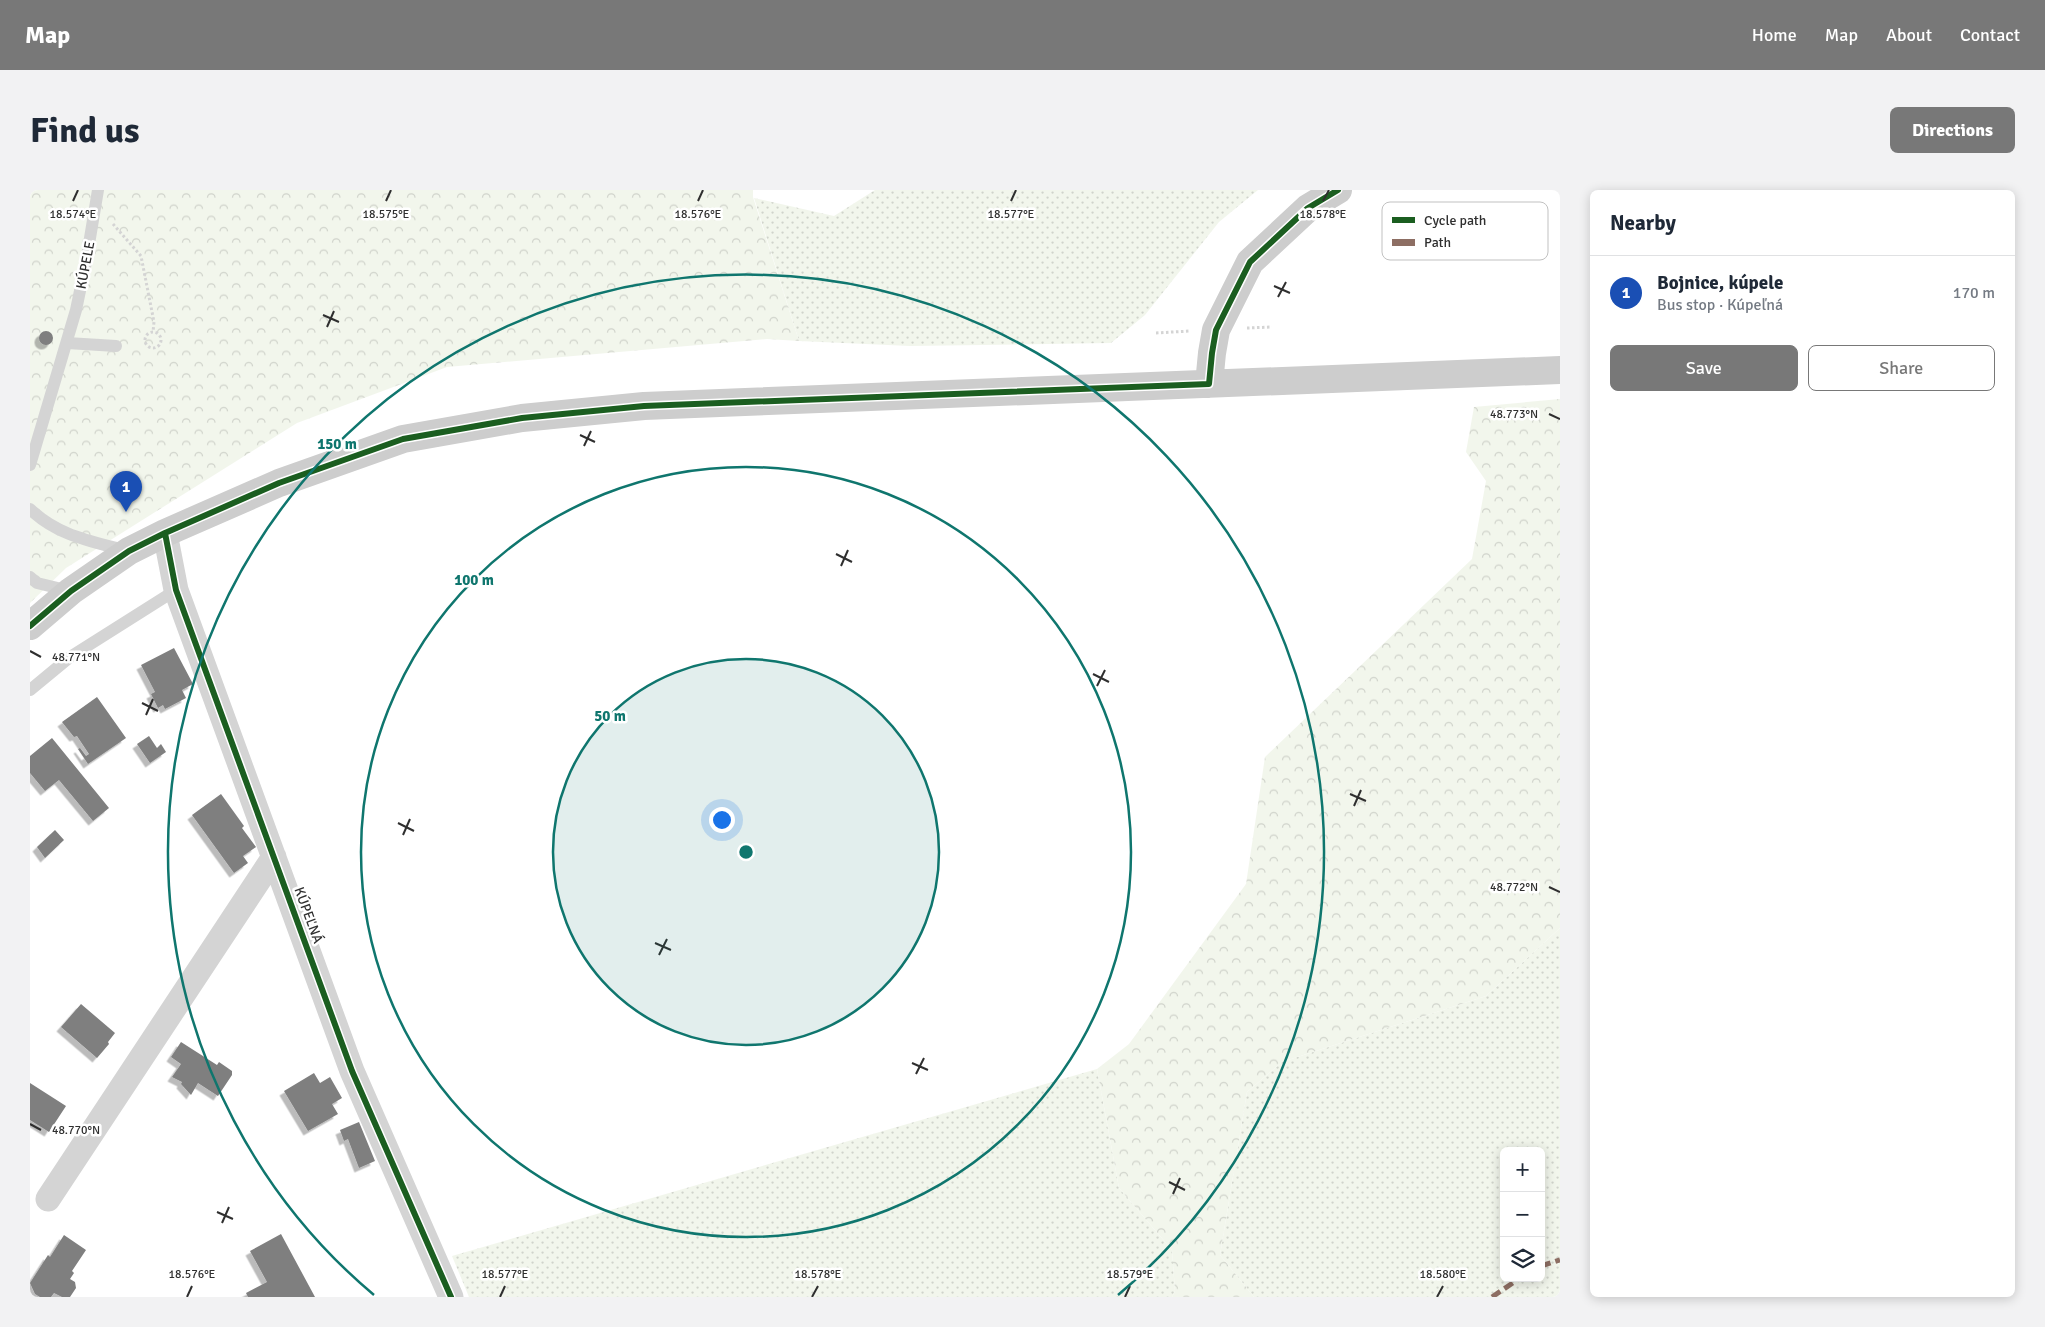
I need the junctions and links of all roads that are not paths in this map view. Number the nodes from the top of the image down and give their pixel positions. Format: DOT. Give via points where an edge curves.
graph roads {
  1 [pos="98,190"];
  2 [pos="1338,190"];
  3 [pos="67,343"];
  4 [pos="116,346"];
  5 [pos="1560,370"];
  6 [pos="1209,384"];
  7 [pos="36,423"];
  8 [pos="30,465"];
  9 [pos="30,509"];
  10 [pos="165,533"];
  11 [pos="129,551"];
  12 [pos="30,578"];
  13 [pos="176,590"];
  14 [pos="71,591"];
  15 [pos="30,626"];
  16 [pos="30,690"];
  17 [pos="274,857"];
  18 [pos="48,1199"];
  19 [pos="447,1295"];
  1 -- 3 [label="lane, KÚPELE" via="86,262"];
  2 -- 6 [label="street" via="1308,208 1250,262 1216,330"];
  3 -- 4 [label="lane"];
  3 -- 7 [label="lane, KÚPELE"];
  5 -- 6 [label="street"];
  6 -- 10 [label="street" via="654,406 522,418 403,439 279,483"];
  7 -- 8 [label="lane, KÚPELE"];
  9 -- 11 [label="lane" via="72,536"];
  10 -- 11 [label="street"];
  10 -- 13 [label="street, KÚPEĽNÁ"];
  11 -- 14 [label="street"];
  12 -- 14 [label="lane" via="37,583"];
  13 -- 16 [label="lane" via="70,657"];
  13 -- 17 [label="street, KÚPEĽNÁ"];
  14 -- 15 [label="street"];
  17 -- 18 [label="street"];
  17 -- 19 [label="street, KÚPEĽNÁ" via="352,1071"];
}
